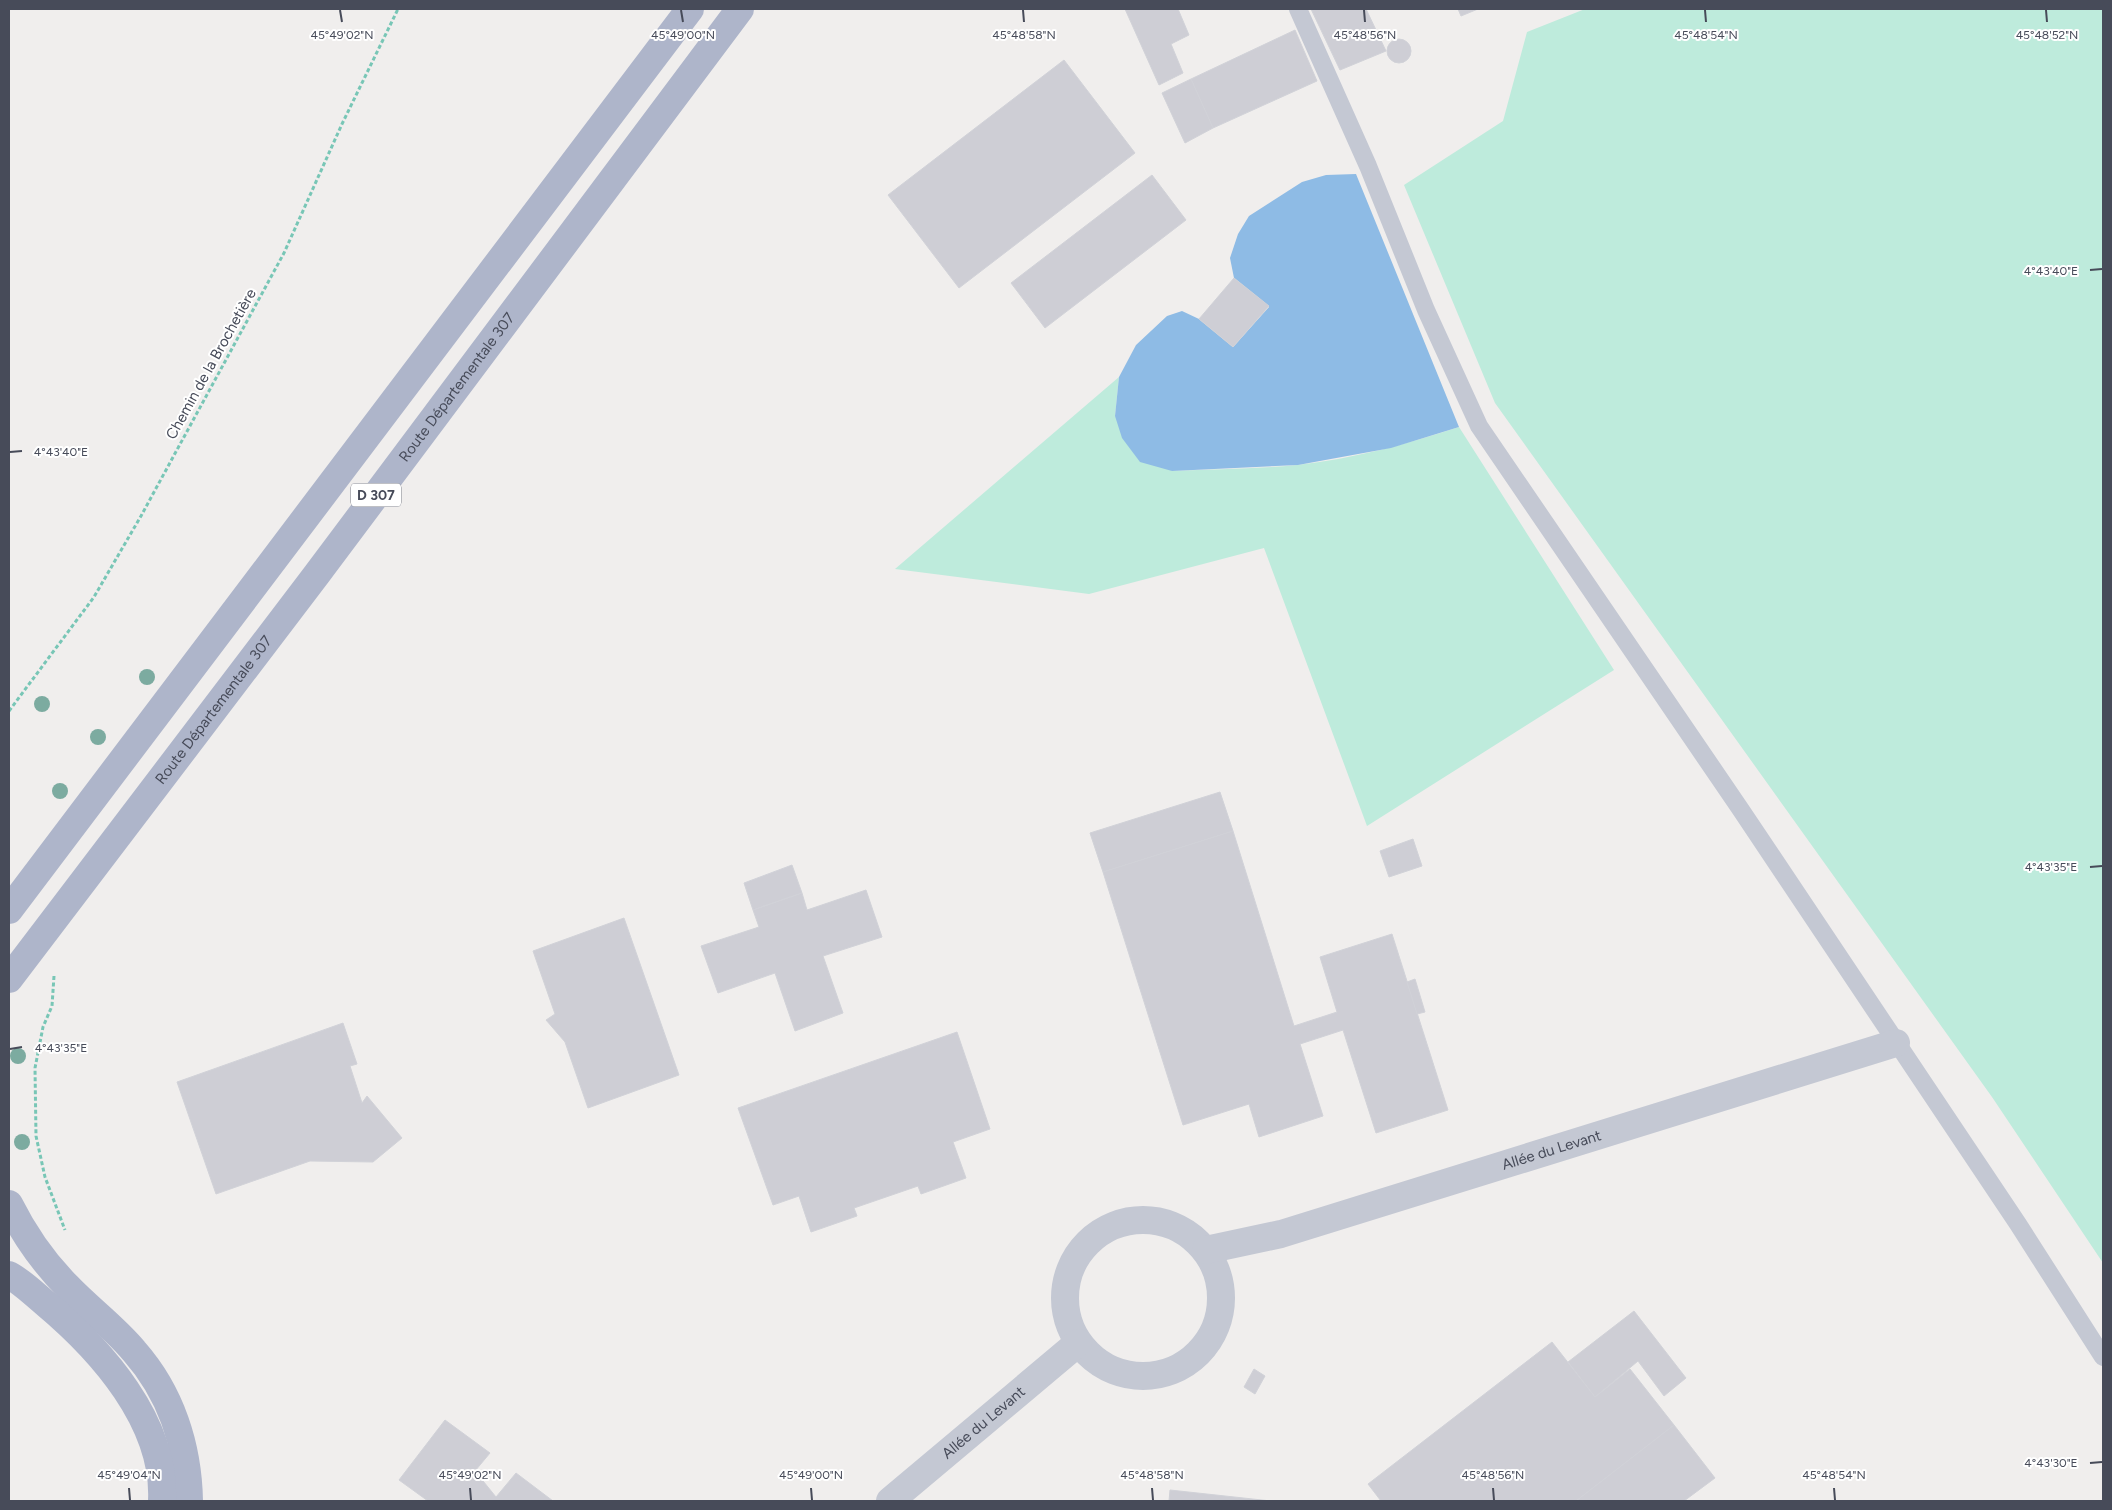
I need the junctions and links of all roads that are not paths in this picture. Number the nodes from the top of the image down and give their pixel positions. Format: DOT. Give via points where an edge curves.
graph roads {
  1 [pos="690,9"];
  2 [pos="740,9"];
  3 [pos="1298,9"];
  4 [pos="9,910"];
  5 [pos="9,979"];
  6 [pos="1896,1043"];
  7 [pos="9,1204"];
  8 [pos="1206,1250"];
  9 [pos="9,1274"];
  10 [pos="1078,1343"];
  11 [pos="2103,1357"];
  12 [pos="162,1501"];
  13 [pos="189,1501"];
  14 [pos="890,1501"];
  1 -- 4 [label="main road, D 307"];
  2 -- 5 [label="main road, Route Départementale 307 / D 307"];
  3 -- 6 [label="lane" via="1479,426 1742,810"];
  6 -- 8 [label="street, Allée du Levant" via="1281,1234"];
  6 -- 11 [label="lane"];
  7 -- 13 [label="main road" via="19,1225 43,1258 67,1286 134,1350 164,1394 179,1430"];
  8 -- 10 [label="street" via="1189,1233 1167,1223 1142,1219 1119,1223 1097,1234 1080,1251 1069,1273 1065,1297 1067,1321"];
  8 -- 10 [label="street" via="1218,1272 1222,1297 1218,1322 1208,1345 1190,1362 1167,1374 1126,1375 1095,1361"];
  9 -- 12 [label="main road" via="76,1329 122,1382 153,1441"];
  10 -- 14 [label="street, Allée du Levant"];
}
